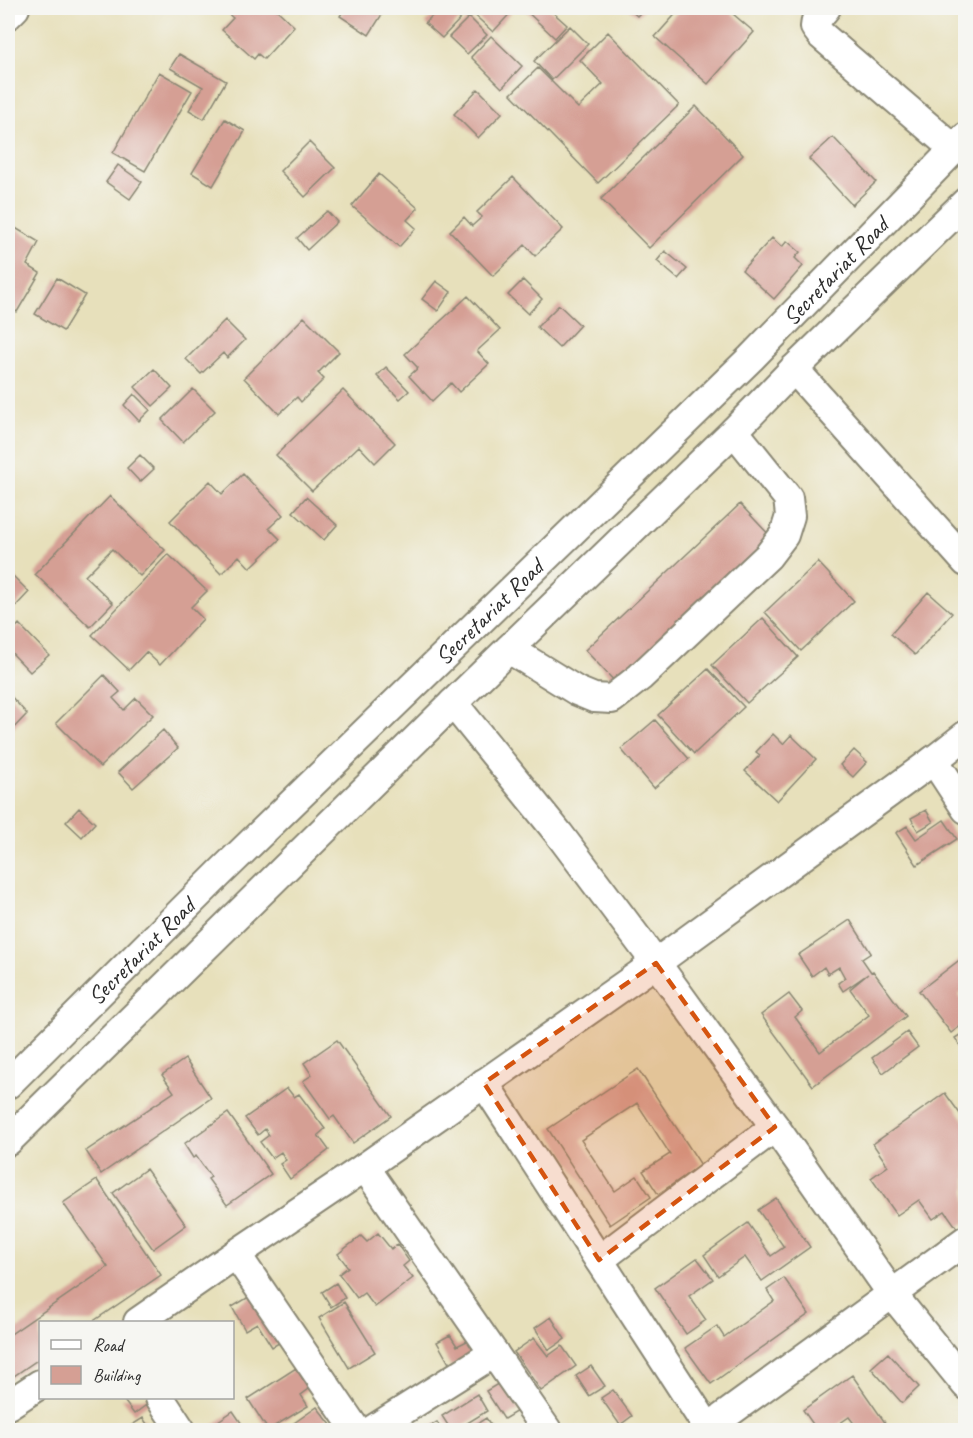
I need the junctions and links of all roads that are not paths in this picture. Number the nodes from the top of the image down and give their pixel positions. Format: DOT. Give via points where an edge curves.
graph roads {
  1 [pos="15,8"];
  2 [pos="826,8"];
  3 [pos="8,15"];
  4 [pos="960,143"];
  5 [pos="966,202"];
  6 [pos="794,369"];
  7 [pos="734,431"];
  8 [pos="961,549"];
  9 [pos="509,649"];
  10 [pos="453,704"];
  11 [pos="966,735"];
  12 [pos="934,760"];
  13 [pos="966,809"];
  14 [pos="656,963"];
  15 [pos="484,1083"];
  16 [pos="8,1084"];
  17 [pos="775,1127"];
  18 [pos="8,1141"];
  19 [pos="365,1167"];
  20 [pos="966,1240"];
  21 [pos="236,1254"];
  22 [pos="599,1260"];
  23 [pos="892,1294"];
  24 [pos="141,1321"];
  25 [pos="494,1353"];
  26 [pos="39,1385"];
  27 [pos="966,1385"];
  28 [pos="161,1399"];
  29 [pos="8,1405"];
  30 [pos="706,1429"];
  31 [pos="181,1431"];
  32 [pos="356,1431"];
  33 [pos="372,1431"];
  34 [pos="547,1431"];
  1 -- 3 [label="street"];
  2 -- 4 [label="street" via="816,20 815,27 821,35"];
  4 -- 16 [label="street, Secretariat Road" via="751,358"];
  5 -- 6 [label="street, Secretariat Road"];
  6 -- 7 [label="street, Secretariat Road"];
  6 -- 8 [label="street"];
  7 -- 9 [label="street, Secretariat Road"];
  7 -- 9 [label="street" via="788,498 790,516 784,535 768,556 612,699 594,698 577,691"];
  9 -- 10 [label="street, Secretariat Road"];
  10 -- 14 [label="street" via="559,834"];
  10 -- 18 [label="street, Secretariat Road"];
  11 -- 12 [label="street"];
  12 -- 13 [label="street"];
  12 -- 14 [label="street"];
  14 -- 15 [label="street"];
  14 -- 17 [label="street"];
  15 -- 19 [label="street"];
  15 -- 22 [label="street"];
  17 -- 22 [label="street"];
  17 -- 23 [label="street"];
  19 -- 21 [label="street"];
  19 -- 25 [label="street"];
  20 -- 23 [label="street"];
  21 -- 24 [label="street"];
  21 -- 32 [label="street"];
  22 -- 30 [label="street"];
  23 -- 27 [label="street"];
  23 -- 30 [label="street"];
  25 -- 33 [label="street"];
  25 -- 34 [label="street"];
  26 -- 29 [label="street"];
  28 -- 31 [label="street"];
}
